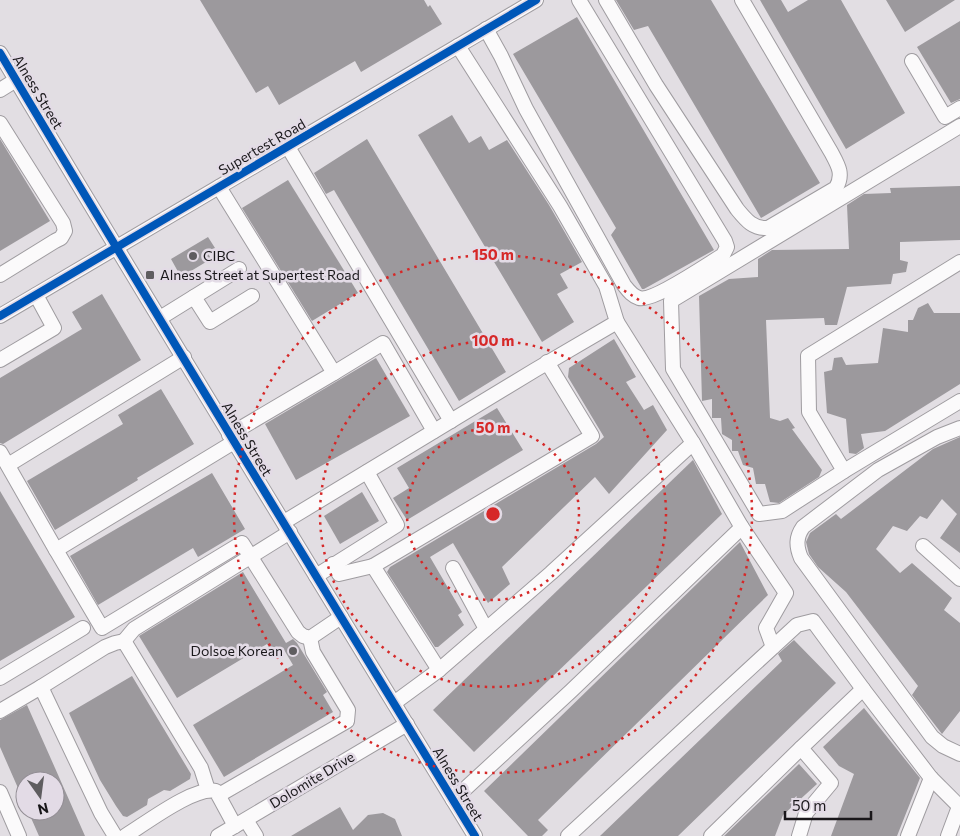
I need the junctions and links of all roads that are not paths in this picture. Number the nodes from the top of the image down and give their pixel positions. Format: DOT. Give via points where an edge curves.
graph roads {
  1 [pos="536,0"];
  2 [pos="579,0"];
  3 [pos="606,0"];
  4 [pos="742,0"];
  5 [pos="486,29"];
  6 [pos="458,46"];
  7 [pos="0,53"];
  8 [pos="912,61"];
  9 [pos="16,80"];
  10 [pos="0,90"];
  11 [pos="960,108"];
  12 [pos="0,123"];
  13 [pos="960,126"];
  14 [pos="288,146"];
  15 [pos="219,186"];
  16 [pos="116,249"];
  17 [pos="960,262"];
  18 [pos="239,269"];
  19 [pos="0,276"];
  20 [pos="36,295"];
  21 [pos="252,296"];
  22 [pos="194,297"];
  23 [pos="0,316"];
  24 [pos="160,318"];
  25 [pos="617,322"];
  26 [pos="184,357"];
  27 [pos="0,360"];
  28 [pos="547,362"];
  29 [pos="334,373"];
  30 [pos="960,401"];
  31 [pos="451,421"];
  32 [pos="960,428"];
  33 [pos="434,431"];
  34 [pos="232,438"];
  35 [pos="693,443"];
  36 [pos="0,452"];
  37 [pos="8,465"];
  38 [pos="844,471"];
  39 [pos="367,472"];
  40 [pos="741,526"];
  41 [pos="287,527"];
  42 [pos="922,546"];
  43 [pos="56,550"];
  44 [pos="250,557"];
  45 [pos="333,564"];
  46 [pos="373,566"];
  47 [pos="453,568"];
  48 [pos="316,576"];
  49 [pos="960,579"];
  50 [pos="341,617"];
  51 [pos="83,628"];
  52 [pos="486,629"];
  53 [pos="310,638"];
  54 [pos="124,641"];
  55 [pos="773,647"];
  56 [pos="439,670"];
  57 [pos="0,678"];
  58 [pos="41,687"];
  59 [pos="863,689"];
  60 [pos="394,703"];
  61 [pos="0,711"];
  62 [pos="407,724"];
  63 [pos="801,748"];
  64 [pos="960,754"];
  65 [pos="931,778"];
  66 [pos="0,792"];
  67 [pos="214,793"];
  68 [pos="453,800"];
  69 [pos="960,805"];
  70 [pos="240,823"];
  71 [pos="19,836"];
  72 [pos="115,836"];
  73 [pos="125,836"];
  74 [pos="218,836"];
  75 [pos="256,836"];
  76 [pos="475,836"];
  77 [pos="568,836"];
  78 [pos="711,836"];
  79 [pos="799,836"];
  80 [pos="908,836"];
  81 [pos="948,836"];
  1 -- 5 [label="street, Supertest Road"];
  2 -- 5 [label="street" via="727,247 723,255 653,297 639,298 624,285 526,109"];
  3 -- 4 [label="street" via="656,85 737,209 750,224 760,229 768,228 836,188 840,171"];
  5 -- 6 [label="street, Supertest Road"];
  6 -- 14 [label="street, Supertest Road"];
  6 -- 25 [label="street" via="565,214 606,286"];
  7 -- 9 [label="street, Alness Street"];
  8 -- 11 [label="street" via="945,117"];
  9 -- 10 [label="street"];
  9 -- 16 [label="street, Alness Street"];
  12 -- 19 [label="street" via="65,231 61,238"];
  13 -- 38 [label="street" via="671,301 673,369 760,514 782,511"];
  14 -- 15 [label="street, Supertest Road"];
  14 -- 31 [label="street"];
  15 -- 16 [label="street, Supertest Road"];
  15 -- 29 [label="street"];
  16 -- 20 [label="street, Supertest Road"];
  16 -- 24 [label="street, Alness Street"];
  17 -- 38 [label="street" via="808,356 809,412"];
  18 -- 22 [label="street"];
  20 -- 23 [label="street, Supertest Road"];
  20 -- 27 [label="street" via="54,328"];
  21 -- 22 [label="street" via="210,322"];
  22 -- 24 [label="street"];
  24 -- 26 [label="street, Alness Street"];
  25 -- 28 [label="street"];
  25 -- 35 [label="street"];
  26 -- 34 [label="street, Alness Street"];
  26 -- 37 [label="street"];
  28 -- 31 [label="street"];
  28 -- 46 [label="street" via="592,436"];
  29 -- 33 [label="street" via="383,343"];
  29 -- 34 [label="street"];
  30 -- 38 [label="street"];
  31 -- 33 [label="street"];
  32 -- 64 [label="street" via="878,470 803,527 797,542 801,558 932,737"];
  33 -- 39 [label="street"];
  34 -- 41 [label="street, Alness Street"];
  34 -- 43 [label="street"];
  35 -- 40 [label="street"];
  35 -- 52 [label="street"];
  36 -- 37 [label="street"];
  37 -- 43 [label="street"];
  39 -- 41 [label="street"];
  39 -- 45 [label="street" via="397,524"];
  40 -- 55 [label="street" via="786,593 766,628"];
  40 -- 68 [label="street"];
  41 -- 44 [label="street"];
  41 -- 48 [label="street, Alness Street"];
  42 -- 49 [label="street"];
  43 -- 44 [label="street" via="102,628 242,543"];
  44 -- 53 [label="street" via="298,632"];
  44 -- 54 [label="street" via="134,629"];
  45 -- 46 [label="street" via="339,574"];
  45 -- 48 [label="street"];
  46 -- 56 [label="street"];
  47 -- 52 [label="street"];
  48 -- 50 [label="street, Alness Street"];
  50 -- 53 [label="street"];
  50 -- 60 [label="street, Alness Street"];
  51 -- 57 [label="street"];
  52 -- 56 [label="street"];
  53 -- 67 [label="street" via="313,652 348,710 347,721"];
  54 -- 58 [label="street" via="105,647"];
  54 -- 67 [label="street"];
  55 -- 59 [label="street" via="797,625 812,621"];
  55 -- 77 [label="street"];
  56 -- 60 [label="street"];
  58 -- 61 [label="street"];
  58 -- 72 [label="street"];
  59 -- 63 [label="street"];
  59 -- 65 [label="street"];
  60 -- 62 [label="street, Alness Street"];
  62 -- 68 [label="street, Alness Street"];
  62 -- 70 [label="street, Dolomite Drive"];
  63 -- 78 [label="street"];
  63 -- 79 [label="street" via="832,784 806,813"];
  65 -- 69 [label="street"];
  65 -- 80 [label="street"];
  66 -- 71 [label="street"];
  67 -- 70 [label="street"];
  67 -- 73 [label="street" via="190,795"];
  68 -- 76 [label="street, Alness Street"];
  69 -- 81 [label="street"];
  70 -- 74 [label="street, Dolomite Drive"];
  70 -- 75 [label="street"];
}
